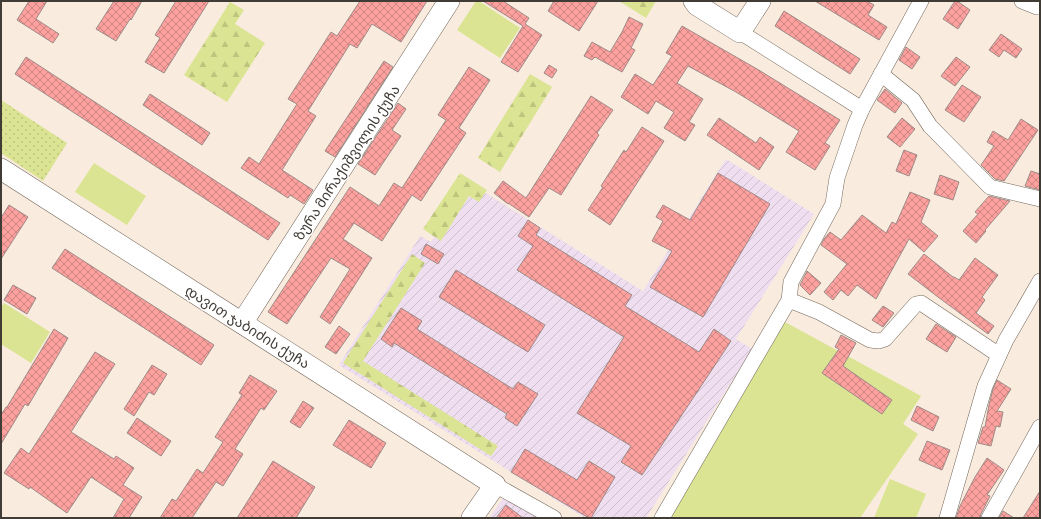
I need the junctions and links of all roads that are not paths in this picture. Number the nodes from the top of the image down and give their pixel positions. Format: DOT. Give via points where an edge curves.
graph roads {
  1 [pos="449,1"];
  2 [pos="694,1"];
  3 [pos="760,1"];
  4 [pos="921,1"];
  5 [pos="1022,1"];
  6 [pos="1037,7"];
  7 [pos="740,32"];
  8 [pos="881,74"];
  9 [pos="862,109"];
  10 [pos="1,169"];
  11 [pos="1040,199"];
  12 [pos="1040,281"];
  13 [pos="789,300"];
  14 [pos="242,323"];
  15 [pos="999,356"];
  16 [pos="1040,427"];
  17 [pos="494,485"];
  18 [pos="472,518"];
  19 [pos="554,518"];
  20 [pos="662,518"];
  21 [pos="947,518"];
  22 [pos="989,518"];
  1 -- 14 [label="street, ზურა მირაქიშვილის ქუჩა"];
  2 -- 7 [label="street"];
  3 -- 7 [label="street"];
  4 -- 8 [label="street"];
  5 -- 6 [label="street"];
  7 -- 9 [label="street"];
  8 -- 9 [label="street"];
  8 -- 11 [label="street" via="913,100 930,126 990,187"];
  9 -- 13 [label="street" via="837,178 833,204 791,282"];
  10 -- 14 [label="street, დავით ჯაბიძის ქუჩა"];
  12 -- 15 [label="street"];
  13 -- 15 [label="street" via="819,312 870,340 879,341 885,339 916,304 921,303"];
  13 -- 20 [label="street"];
  14 -- 17 [label="street, დავით ჯაბიძის ქუჩა"];
  15 -- 21 [label="street" via="985,386"];
  16 -- 22 [label="street"];
  17 -- 18 [label="street"];
  17 -- 19 [label="street, დავით ჯაბიძის ქუჩა"];
}
